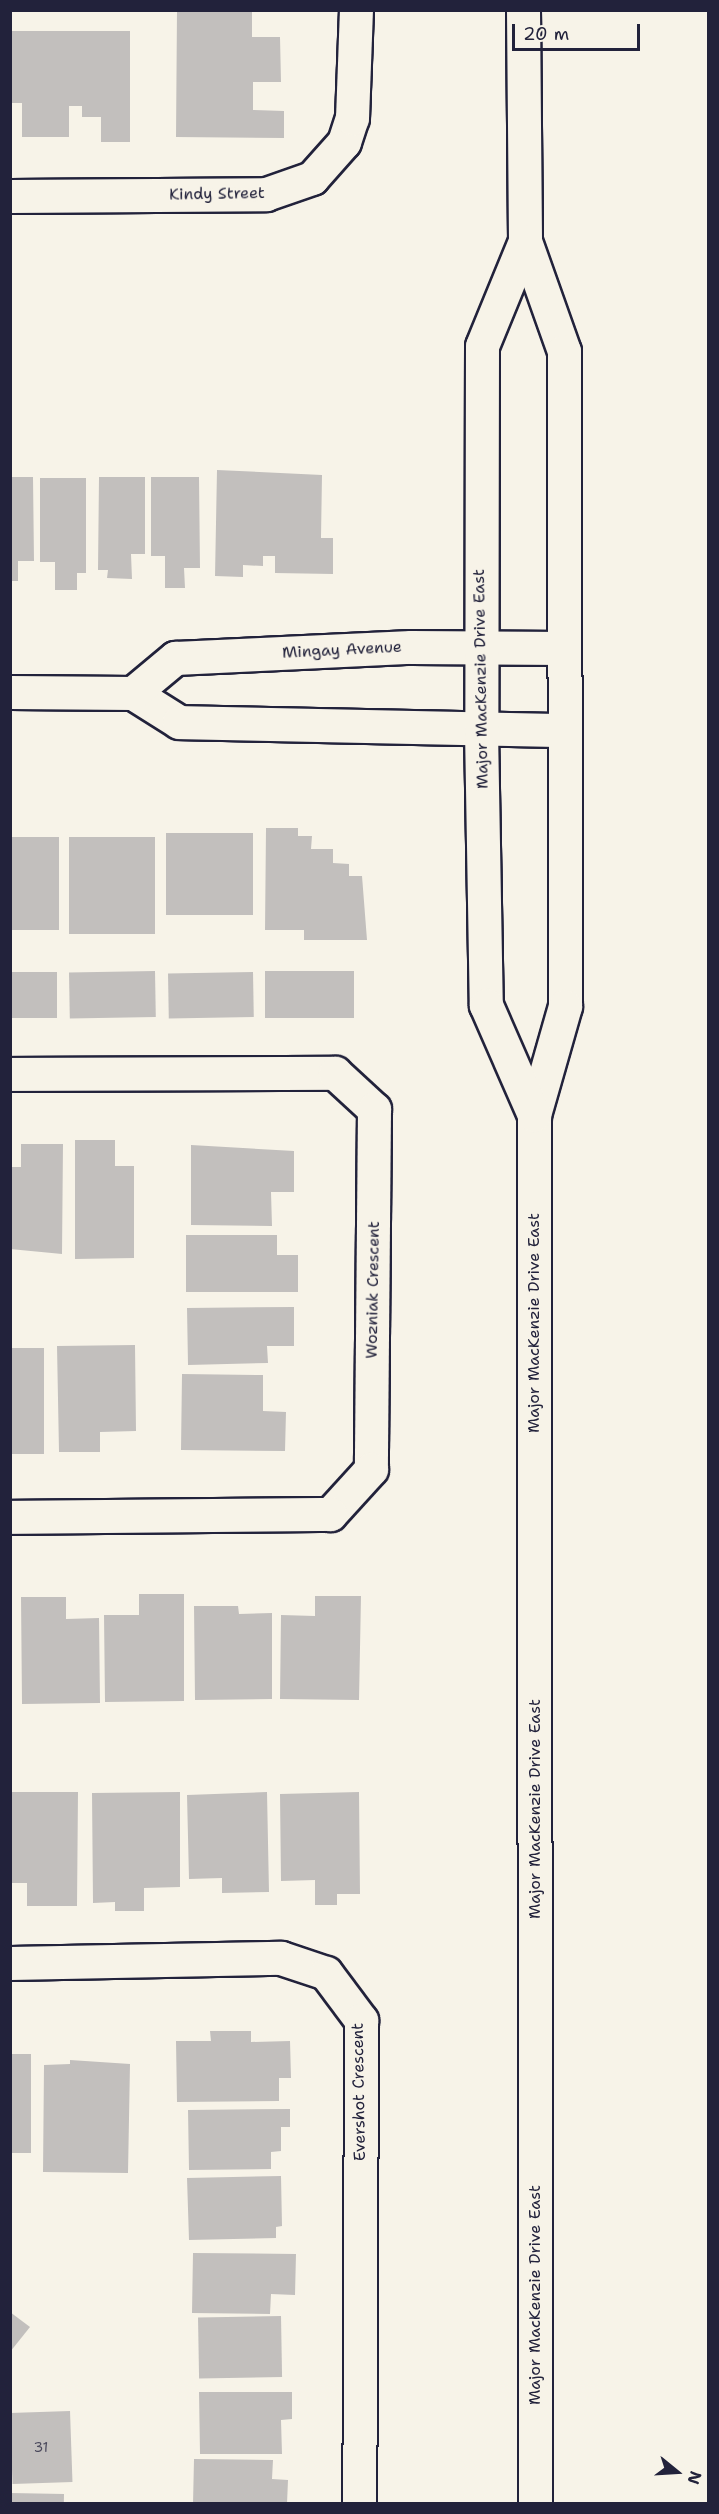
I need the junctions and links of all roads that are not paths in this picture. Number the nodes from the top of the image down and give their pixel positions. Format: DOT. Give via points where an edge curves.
graph roads {
  1 [pos="356,10"];
  2 [pos="523,10"];
  3 [pos="10,196"];
  4 [pos="525,241"];
  5 [pos="480,646"];
  6 [pos="564,648"];
  7 [pos="10,692"];
  8 [pos="133,693"];
  9 [pos="481,730"];
  10 [pos="564,730"];
  11 [pos="10,1074"];
  12 [pos="534,1115"];
  13 [pos="10,1517"];
  14 [pos="10,1963"];
  15 [pos="359,2504"];
  16 [pos="535,2504"];
  1 -- 3 [label="street, Kindy Street" via="352,118 344,142 312,178 266,194"];
  2 -- 4 [label="street, Major MacKenzie Drive East"];
  4 -- 5 [label="street, Major MacKenzie Drive East" via="482,346"];
  4 -- 6 [label="street, Major MacKenzie Drive East" via="564,351"];
  5 -- 6 [label="street, Mingay Avenue"];
  5 -- 8 [label="street, Mingay Avenue" via="175,657"];
  5 -- 9 [label="street, Major MacKenzie Drive East"];
  6 -- 10 [label="street, Major MacKenzie Drive East"];
  7 -- 8 [label="street"];
  8 -- 9 [label="street" via="179,722"];
  9 -- 10 [label="street"];
  9 -- 12 [label="street, Major MacKenzie Drive East" via="486,1005"];
  10 -- 12 [label="street, Major MacKenzie Drive East" via="565,1006"];
  11 -- 13 [label="street, Wozniak Crescent" via="335,1073 374,1109 371,1469 330,1514"];
  12 -- 16 [label="street, Major MacKenzie Drive East"];
  14 -- 15 [label="street, Evershot Crescent" via="281,1958 326,1973 361,2020"];
}
